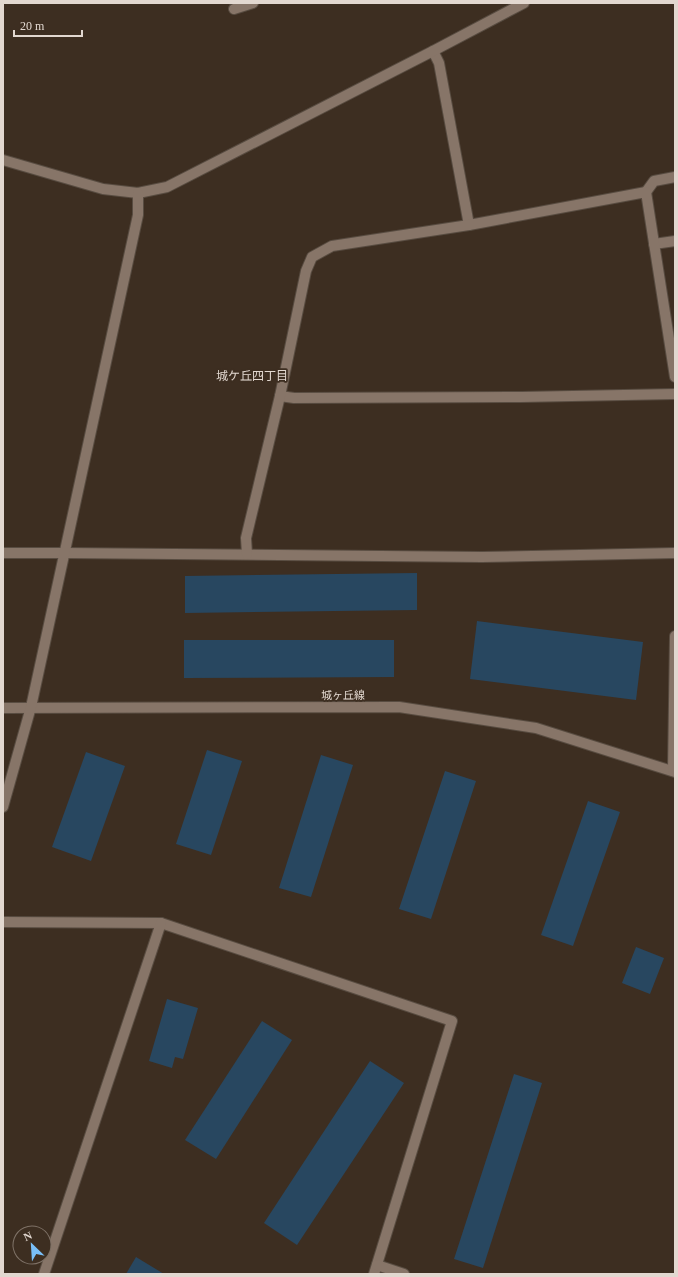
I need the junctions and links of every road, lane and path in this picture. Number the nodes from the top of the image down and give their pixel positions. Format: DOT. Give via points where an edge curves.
graph roads {
  1 [pos="253,3"];
  2 [pos="524,3"];
  3 [pos="234,9"];
  4 [pos="433,51"];
  5 [pos="3,160"];
  6 [pos="675,177"];
  7 [pos="646,192"];
  8 [pos="138,193"];
  9 [pos="469,225"];
  10 [pos="675,241"];
  11 [pos="654,244"];
  12 [pos="675,377"];
  13 [pos="675,394"];
  14 [pos="280,396"];
  15 [pos="65,553"];
  16 [pos="675,553"];
  17 [pos="3,554"];
  18 [pos="247,554"];
  19 [pos="675,636"];
  20 [pos="31,707"];
  21 [pos="3,708"];
  22 [pos="674,771"];
  23 [pos="5,791"];
  24 [pos="3,807"];
  25 [pos="3,922"];
  26 [pos="161,923"];
  27 [pos="376,1269"];
  28 [pos="44,1274"];
  29 [pos="404,1274"];
  1 -- 3 [label="street"];
  2 -- 4 [label="street"];
  4 -- 8 [label="street" via="167,187"];
  4 -- 9 [label="street" via="439,63"];
  5 -- 8 [label="street" via="103,189"];
  6 -- 7 [label="street" via="654,181"];
  7 -- 9 [label="street"];
  7 -- 11 [label="street"];
  8 -- 15 [label="street" via="138,215"];
  9 -- 14 [label="street" via="332,246 312,257 306,271"];
  10 -- 11 [label="street"];
  11 -- 12 [label="street"];
  13 -- 14 [label="street" via="521,398"];
  14 -- 18 [label="street" via="246,538"];
  15 -- 17 [label="street"];
  15 -- 18 [label="street"];
  15 -- 20 [label="street"];
  16 -- 18 [label="street" via="482,557"];
  19 -- 22 [label="street"];
  20 -- 21 [label="street, 城ヶ丘線"];
  20 -- 22 [label="street, 城ヶ丘線" via="399,707 536,728"];
  20 -- 23 [label="street"];
  23 -- 24 [label="street"];
  25 -- 26 [label="street"];
  26 -- 27 [label="street" via="452,1021"];
  26 -- 28 [label="street"];
  27 -- 29 [label="street"];
}
